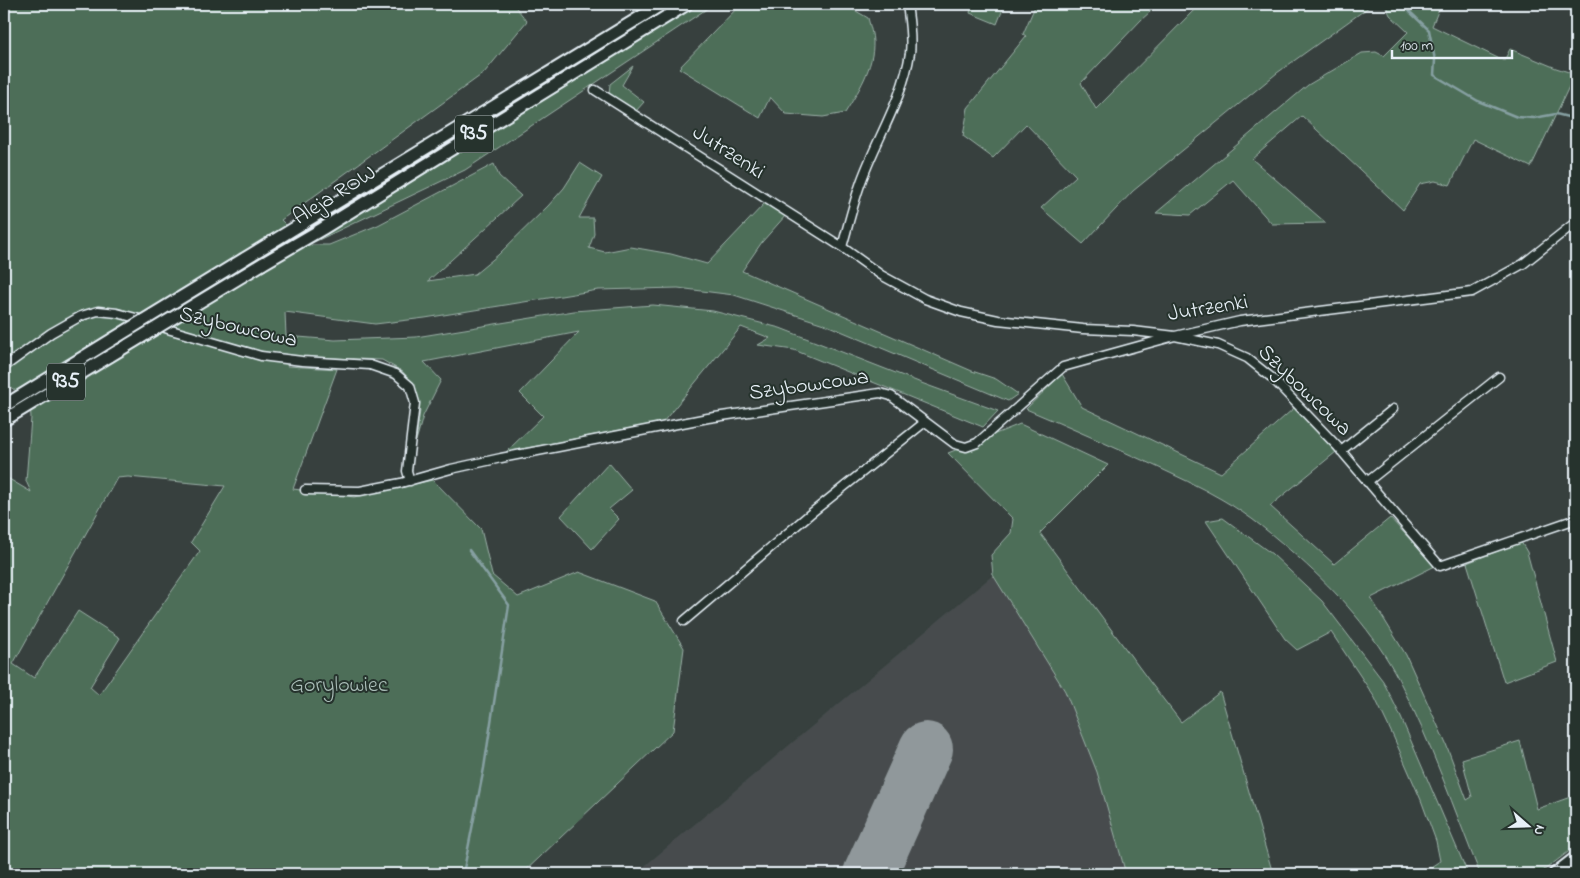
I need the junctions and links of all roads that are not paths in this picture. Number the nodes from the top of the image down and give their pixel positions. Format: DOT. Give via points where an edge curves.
graph roads {
  1 [pos="662,4"];
  2 [pos="687,4"];
  3 [pos="907,4"];
  4 [pos="595,90"];
  5 [pos="1573,224"];
  6 [pos="1576,234"];
  7 [pos="842,247"];
  8 [pos="1175,336"];
  9 [pos="4,366"];
  10 [pos="1499,377"];
  11 [pos="4,406"];
  12 [pos="1393,409"];
  13 [pos="4,420"];
  14 [pos="925,422"];
  15 [pos="1341,451"];
  16 [pos="410,481"];
  17 [pos="1367,482"];
  18 [pos="305,490"];
  19 [pos="1576,519"];
  20 [pos="684,621"];
  21 [pos="1576,857"];
  22 [pos="1554,874"];
  1 -- 11 [label="main road, Aleja ROW / 935, bridge"];
  2 -- 13 [label="main road, Aleja ROW / 935, bridge"];
  3 -- 7 [label="street" via="910,52 904,76 860,184"];
  4 -- 7 [label="street, Jutrzenki"];
  5 -- 6 [label="street"];
  5 -- 8 [label="street, Jutrzenki" via="1523,264 1472,292 1240,321"];
  7 -- 8 [label="street, Jutrzenki" via="881,276 925,299 961,312 998,320"];
  8 -- 14 [label="street, Szybowcowa" via="1063,367 978,443 966,447 955,444"];
  8 -- 15 [label="street, Szybowcowa" via="1218,345 1247,358 1272,378"];
  9 -- 16 [label="street, Szybowcowa" via="50,334 81,316 98,311 136,318 261,356 370,365 396,374 410,386 415,404 407,471"];
  10 -- 17 [label="street"];
  12 -- 15 [label="street"];
  14 -- 16 [label="street, Szybowcowa" via="891,396 880,393 708,418 501,458"];
  14 -- 20 [label="street"];
  15 -- 17 [label="street, Szybowcowa"];
  16 -- 18 [label="street, Szybowcowa" via="360,491"];
  17 -- 19 [label="street, Szybowcowa" via="1440,566"];
  21 -- 22 [label="main road"];
}
